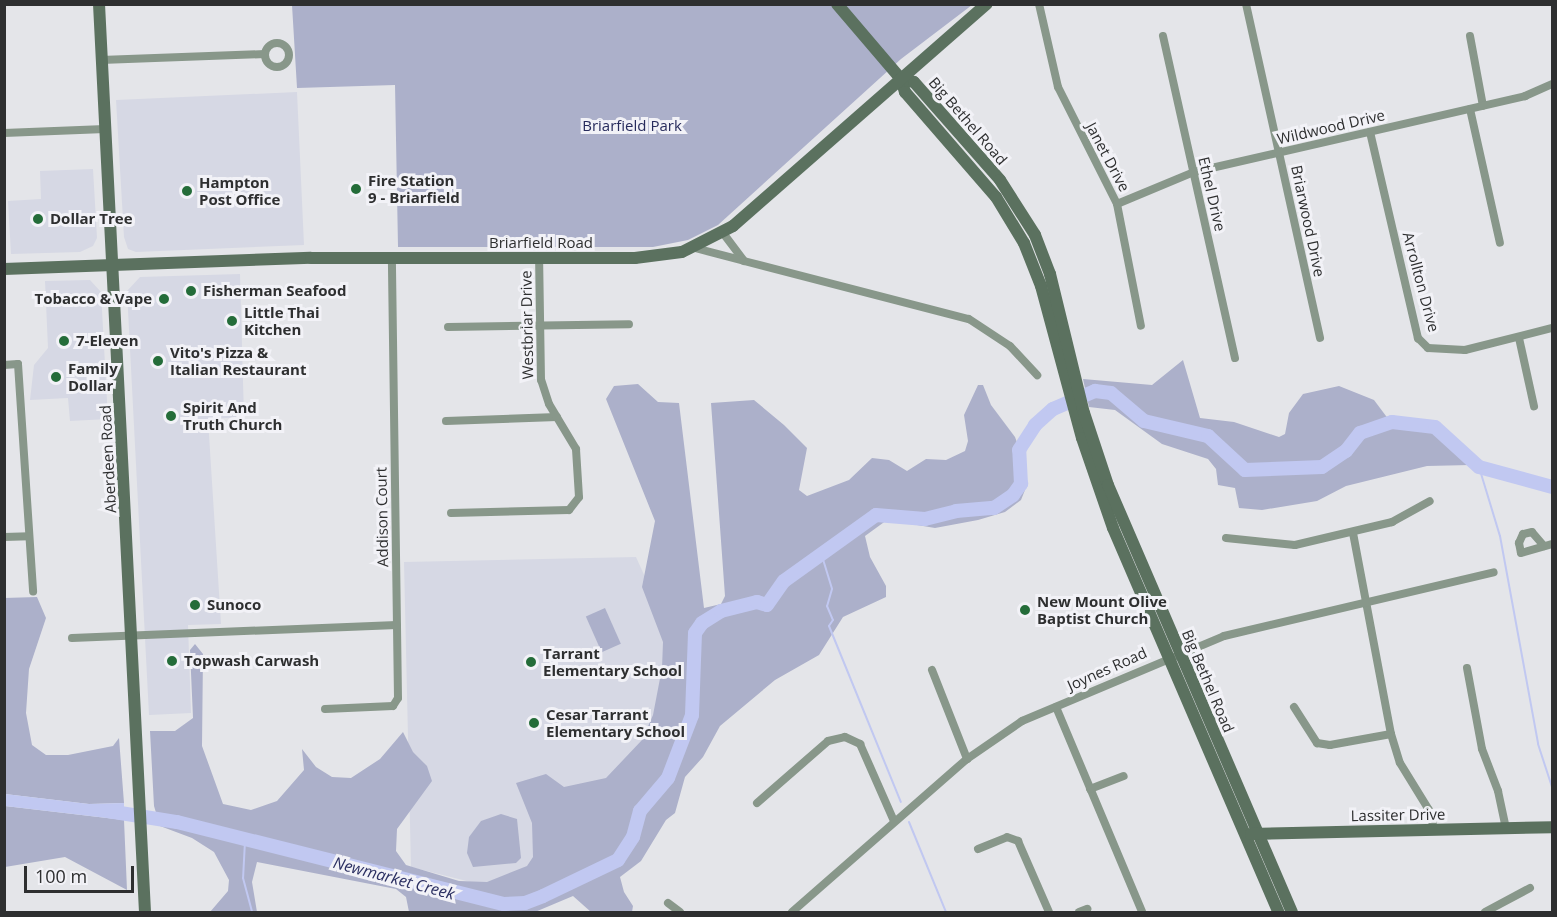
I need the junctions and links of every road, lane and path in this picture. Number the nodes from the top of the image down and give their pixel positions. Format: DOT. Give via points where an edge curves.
graph roads {
  1 [pos="99,4"];
  2 [pos="837,4"];
  3 [pos="987,4"];
  4 [pos="1039,4"];
  5 [pos="1246,4"];
  6 [pos="1163,36"];
  7 [pos="1470,36"];
  8 [pos="265,54"];
  9 [pos="101,60"];
  10 [pos="901,79"];
  11 [pos="1552,84"];
  12 [pos="1483,106"];
  13 [pos="1470,109"];
  14 [pos="105,129"];
  15 [pos="1371,132"];
  16 [pos="4,133"];
  17 [pos="1279,152"];
  18 [pos="1194,172"];
  19 [pos="1117,204"];
  20 [pos="723,233"];
  21 [pos="1500,243"];
  22 [pos="695,248"];
  23 [pos="392,258"];
  24 [pos="539,258"];
  25 [pos="744,261"];
  26 [pos="112,265"];
  27 [pos="4,269"];
  28 [pos="629,324"];
  29 [pos="540,325"];
  30 [pos="1140,326"];
  31 [pos="448,327"];
  32 [pos="1552,328"];
  33 [pos="1320,338"];
  34 [pos="1519,338"];
  35 [pos="1235,358"];
  36 [pos="4,365"];
  37 [pos="1037,375"];
  38 [pos="1534,406"];
  39 [pos="557,417"];
  40 [pos="446,420"];
  41 [pos="1430,501"];
  42 [pos="451,513"];
  43 [pos="1353,533"];
  44 [pos="29,536"];
  45 [pos="4,537"];
  46 [pos="1226,538"];
  47 [pos="1548,545"];
  48 [pos="1494,572"];
  49 [pos="33,592"];
  50 [pos="1367,601"];
  51 [pos="397,625"];
  52 [pos="132,636"];
  53 [pos="72,638"];
  54 [pos="1174,655"];
  55 [pos="1467,668"];
  56 [pos="932,670"];
  57 [pos="1056,706"];
  58 [pos="1294,707"];
  59 [pos="326,709"];
  60 [pos="1391,734"];
  61 [pos="967,759"];
  62 [pos="1124,776"];
  63 [pos="1090,789"];
  64 [pos="757,803"];
  65 [pos="894,821"];
  66 [pos="1552,827"];
  67 [pos="1506,828"];
  68 [pos="1434,829"];
  69 [pos="1244,834"];
  70 [pos="1257,834"];
  71 [pos="978,849"];
  72 [pos="1530,888"];
  73 [pos="668,903"];
  74 [pos="145,912"];
  75 [pos="680,912"];
  76 [pos="792,912"];
  77 [pos="1049,912"];
  78 [pos="1142,912"];
  79 [pos="1278,912"];
  80 [pos="1292,912"];
  81 [pos="1485,912"];
  1 -- 9 [label="main road, Aberdeen Road"];
  2 -- 10 [label="main road, Big Bethel Road"];
  3 -- 10 [label="main road, Briarfield Road"];
  4 -- 19 [label="street, Janet Drive" via="1058,87"];
  5 -- 17 [label="street, Briarwood Drive"];
  6 -- 18 [label="street, Ethel Drive"];
  7 -- 12 [label="street"];
  8 -- 9 [label="street"];
  9 -- 14 [label="main road, Aberdeen Road"];
  10 -- 20 [label="main road, Briarfield Road"];
  10 -- 54 [label="main road, Big Bethel Road" via="905,92 996,197 1019,233 1041,286 1079,414"];
  11 -- 12 [label="street, Wildwood Drive" via="1525,96"];
  12 -- 13 [label="street, Wildwood Drive"];
  13 -- 15 [label="street, Wildwood Drive"];
  13 -- 21 [label="street"];
  14 -- 16 [label="street"];
  14 -- 26 [label="main road, Aberdeen Road"];
  15 -- 17 [label="street, Wildwood Drive"];
  15 -- 34 [label="street, Arrollton Drive" via="1418,338 1428,348 1443,351"];
  17 -- 18 [label="street, Wildwood Drive"];
  17 -- 33 [label="street, Briarwood Drive"];
  18 -- 19 [label="street, Wildwood Drive"];
  18 -- 35 [label="street, Ethel Drive"];
  19 -- 30 [label="street, Janet Drive"];
  20 -- 22 [label="main road, Briarfield Road"];
  20 -- 25 [label="street"];
  22 -- 24 [label="main road, Briarfield Road" via="652,257"];
  22 -- 25 [label="street"];
  23 -- 24 [label="main road, Briarfield Road"];
  23 -- 26 [label="main road, Briarfield Road"];
  23 -- 51 [label="street, Addison Court"];
  24 -- 29 [label="street, Westbriar Drive"];
  25 -- 37 [label="street" via="969,319 1010,346"];
  26 -- 27 [label="main road, Briarfield Road"];
  26 -- 52 [label="main road, Aberdeen Road"];
  28 -- 29 [label="street"];
  29 -- 31 [label="street"];
  29 -- 39 [label="street, Westbriar Drive" via="543,392"];
  32 -- 34 [label="street, Arrollton Drive"];
  34 -- 38 [label="street"];
  36 -- 44 [label="street" via="18,364"];
  39 -- 40 [label="street"];
  39 -- 42 [label="street, Westbriar Drive" via="572,438 578,458 579,498 573,508"];
  41 -- 43 [label="street" via="1392,522"];
  43 -- 46 [label="street" via="1295,545"];
  43 -- 50 [label="street"];
  44 -- 45 [label="street"];
  44 -- 49 [label="street"];
  47 -- 47 [label="street" via="1537,534 1527,532 1520,538 1521,553"];
  48 -- 50 [label="street, Joynes Road"];
  50 -- 54 [label="street, Joynes Road" via="1262,624"];
  50 -- 60 [label="street"];
  51 -- 52 [label="street"];
  51 -- 59 [label="street, Addison Court" via="396,704"];
  52 -- 53 [label="street"];
  52 -- 74 [label="main road, Aberdeen Road"];
  54 -- 57 [label="street, Joynes Road"];
  54 -- 69 [label="main road, Big Bethel Road"];
  54 -- 70 [label="main road, Big Bethel Road"];
  55 -- 67 [label="street" via="1482,749 1498,791"];
  56 -- 61 [label="street"];
  57 -- 61 [label="street, Joynes Road" via="1010,728"];
  57 -- 63 [label="street"];
  58 -- 60 [label="street" via="1317,743 1330,745"];
  60 -- 68 [label="street" via="1401,763 1429,810"];
  61 -- 65 [label="street, Joynes Road"];
  62 -- 63 [label="street"];
  63 -- 78 [label="street"];
  64 -- 65 [label="street" via="828,741 845,737 860,744"];
  65 -- 76 [label="street, Joynes Road"];
  66 -- 67 [label="main road, Lassiter Drive"];
  67 -- 68 [label="main road, Lassiter Drive"];
  68 -- 70 [label="main road, Lassiter Drive"];
  69 -- 70 [label="main road, Lassiter Drive"];
  69 -- 79 [label="main road, Big Bethel Road"];
  70 -- 80 [label="main road, Big Bethel Road"];
  71 -- 77 [label="street" via="1007,837 1017,841"];
  72 -- 81 [label="street"];
  73 -- 75 [label="street"];
}
